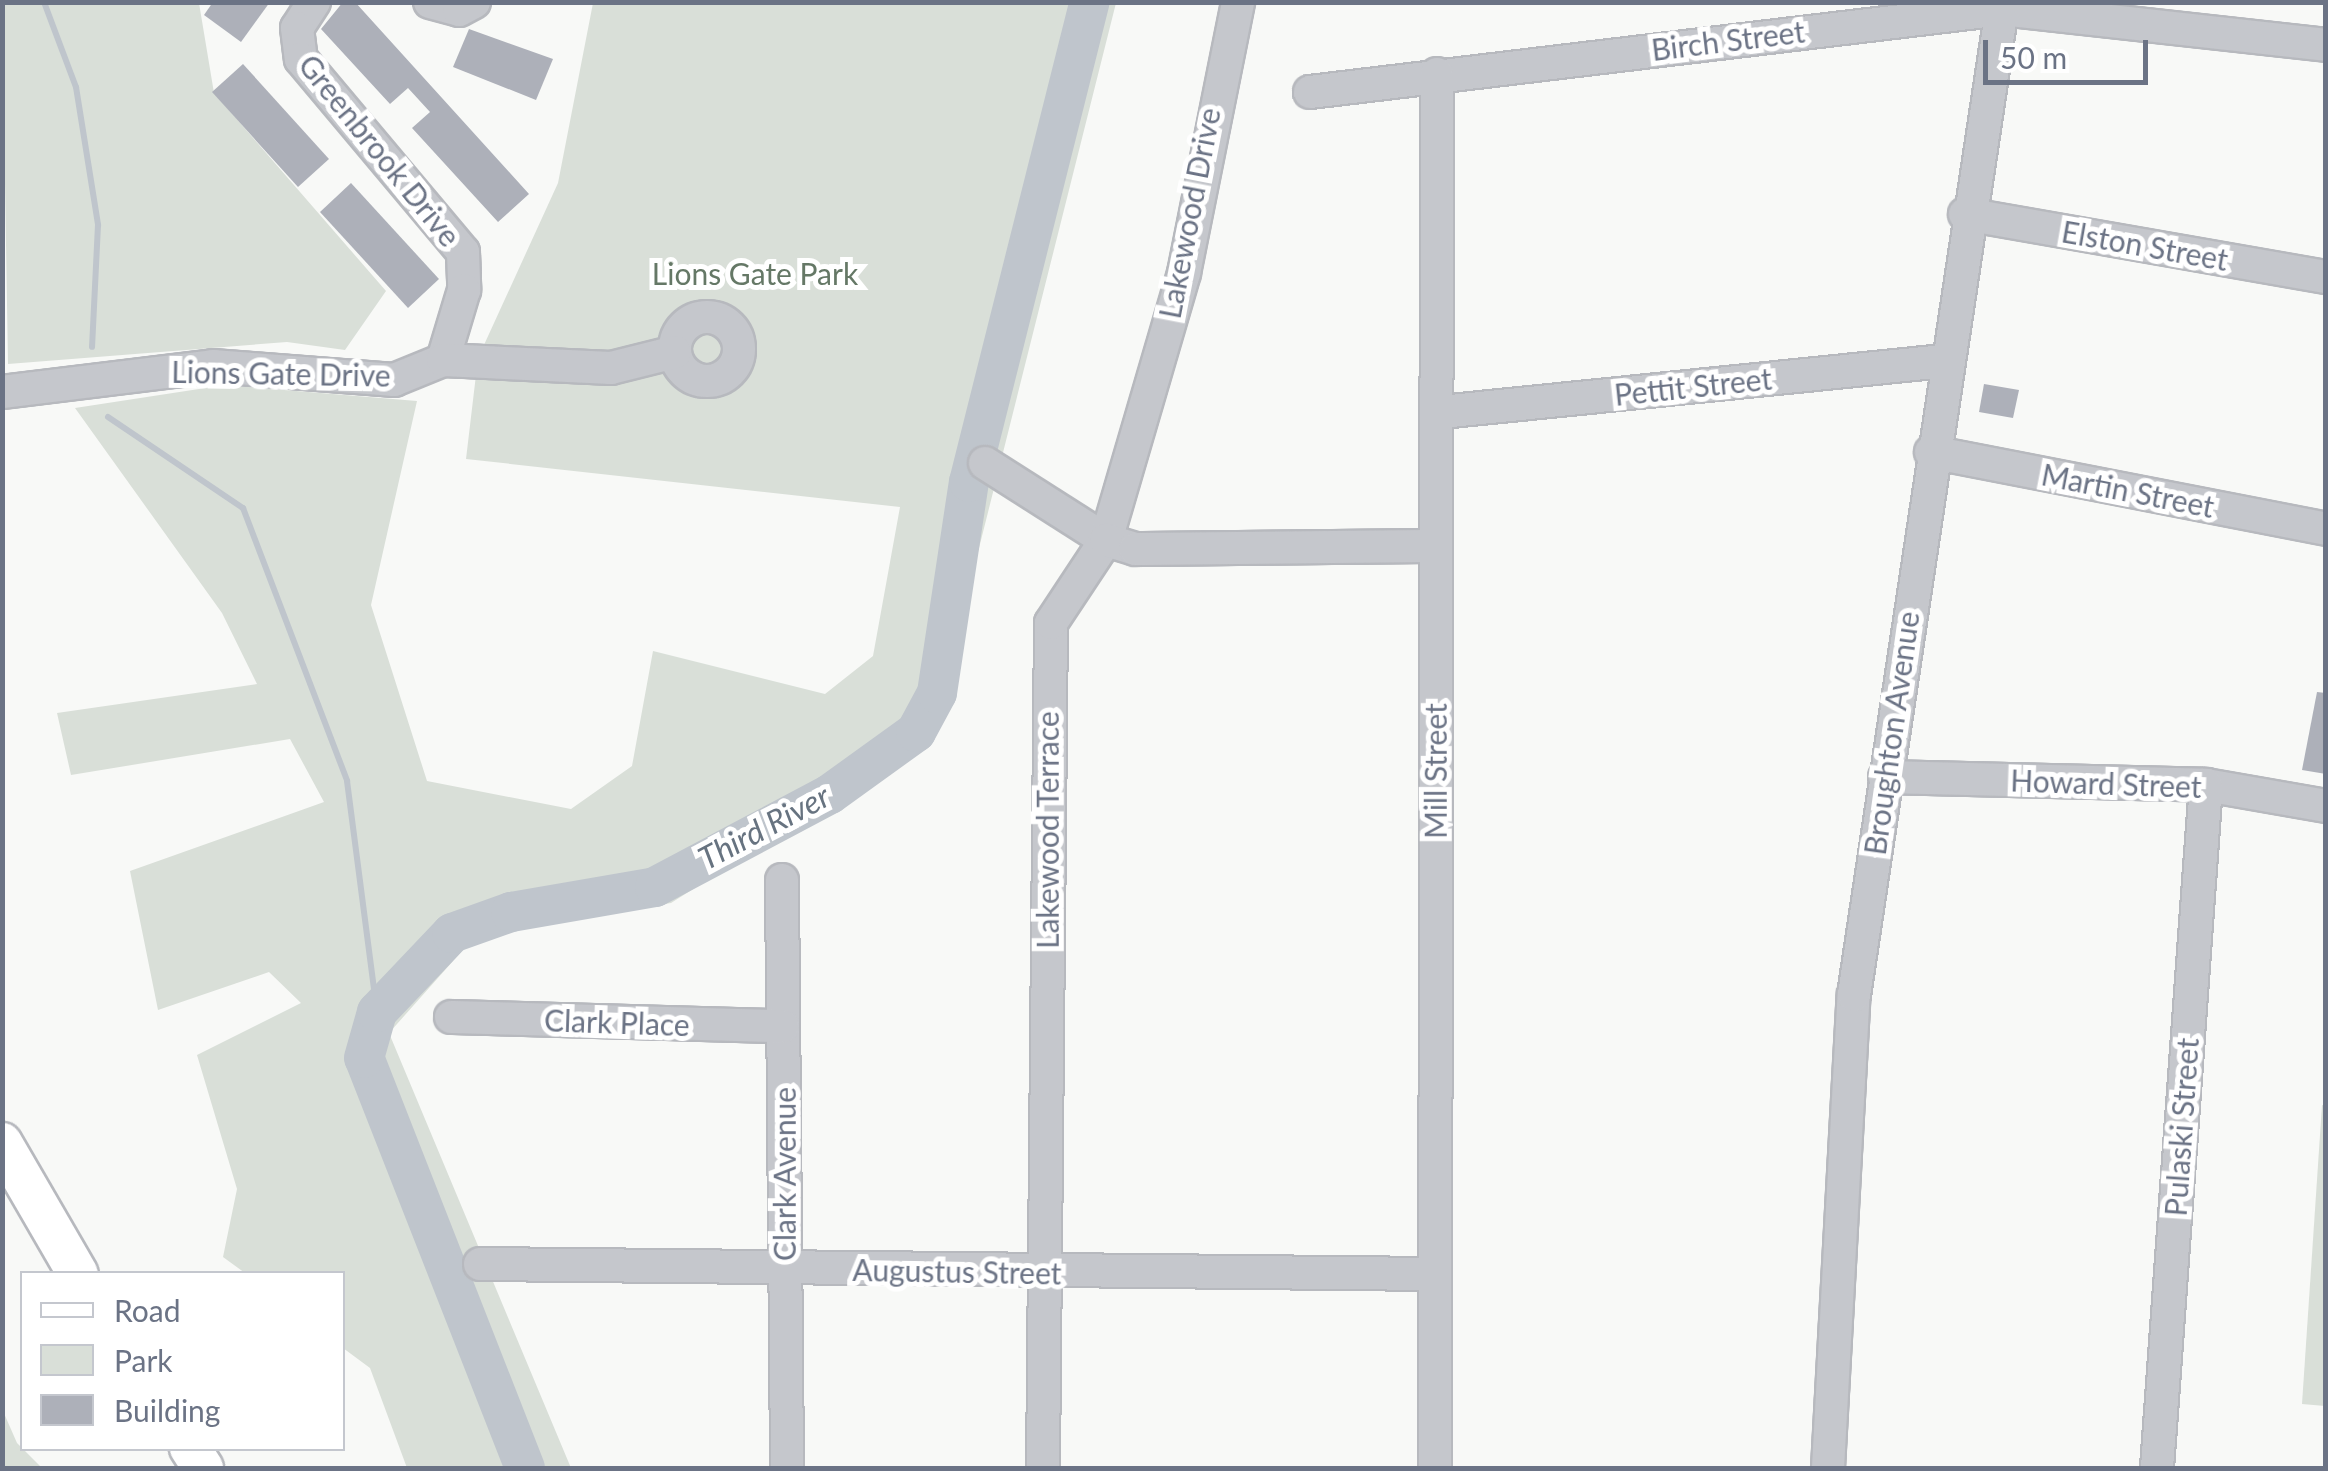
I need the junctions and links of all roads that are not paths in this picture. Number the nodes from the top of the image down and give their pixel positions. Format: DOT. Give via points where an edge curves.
graph roads {
  1 [pos="314,2"];
  2 [pos="430,2"];
  3 [pos="474,2"];
  4 [pos="1238,2"];
  5 [pos="2002,6"];
  6 [pos="2326,45"];
  7 [pos="1437,74"];
  8 [pos="1310,92"];
  9 [pos="1966,214"];
  10 [pos="2326,277"];
  11 [pos="675,352"];
  12 [pos="443,360"];
  13 [pos="1944,361"];
  14 [pos="2,392"];
  15 [pos="1441,412"];
  16 [pos="1932,452"];
  17 [pos="985,463"];
  18 [pos="2326,529"];
  19 [pos="1106,540"];
  20 [pos="1436,546"];
  21 [pos="1885,777"];
  22 [pos="2206,785"];
  23 [pos="2326,806"];
  24 [pos="782,880"];
  25 [pos="451,1018"];
  26 [pos="783,1026"];
  27 [pos="2,1143"];
  28 [pos="480,1264"];
  29 [pos="785,1267"];
  30 [pos="76,1271"];
  31 [pos="1045,1274"];
  32 [pos="1434,1274"];
  33 [pos="786,1468"];
  34 [pos="1042,1468"];
  35 [pos="1435,1468"];
  36 [pos="1828,1468"];
  37 [pos="2157,1468"];
  1 -- 12 [label="street, Greenbrook Drive" via="296,36 302,59 463,252 464,290"];
  2 -- 3 [label="street" via="459,10"];
  4 -- 19 [label="street, Lakewood Drive" via="1184,273"];
  5 -- 6 [label="street, Birch Street"];
  5 -- 7 [label="street, Birch Street"];
  5 -- 9 [label="street, Broughton Avenue"];
  7 -- 8 [label="street, Birch Street"];
  7 -- 15 [label="street, Mill Street"];
  9 -- 10 [label="street, Elston Street"];
  9 -- 13 [label="street, Broughton Avenue"];
  11 -- 12 [label="street, Lions Gate Drive" via="611,368"];
  12 -- 14 [label="street, Lions Gate Drive" via="394,380 213,366"];
  13 -- 15 [label="street, Pettit Street"];
  13 -- 16 [label="street, Broughton Avenue"];
  15 -- 20 [label="street, Mill Street"];
  16 -- 18 [label="street, Martin Street"];
  16 -- 21 [label="street, Broughton Avenue"];
  17 -- 19 [label="street"];
  19 -- 20 [label="street" via="1135,549"];
  19 -- 31 [label="street, Lakewood Terrace" via="1050,623"];
  20 -- 32 [label="street, Mill Street"];
  21 -- 22 [label="street, Howard Street"];
  21 -- 36 [label="street, Broughton Avenue" via="1854,995"];
  22 -- 23 [label="street, Howard Street"];
  22 -- 37 [label="street, Pulaski Street"];
  24 -- 26 [label="street, Clark Avenue"];
  25 -- 26 [label="street, Clark Place"];
  26 -- 29 [label="street, Clark Avenue"];
  27 -- 30 [label="main road"];
  28 -- 29 [label="street, Augustus Street"];
  29 -- 31 [label="street, Augustus Street"];
  29 -- 33 [label="street, Clark Avenue"];
  31 -- 32 [label="street, Augustus Street"];
  31 -- 34 [label="street, Lakewood Terrace"];
  32 -- 35 [label="street, Mill Street"];
}
